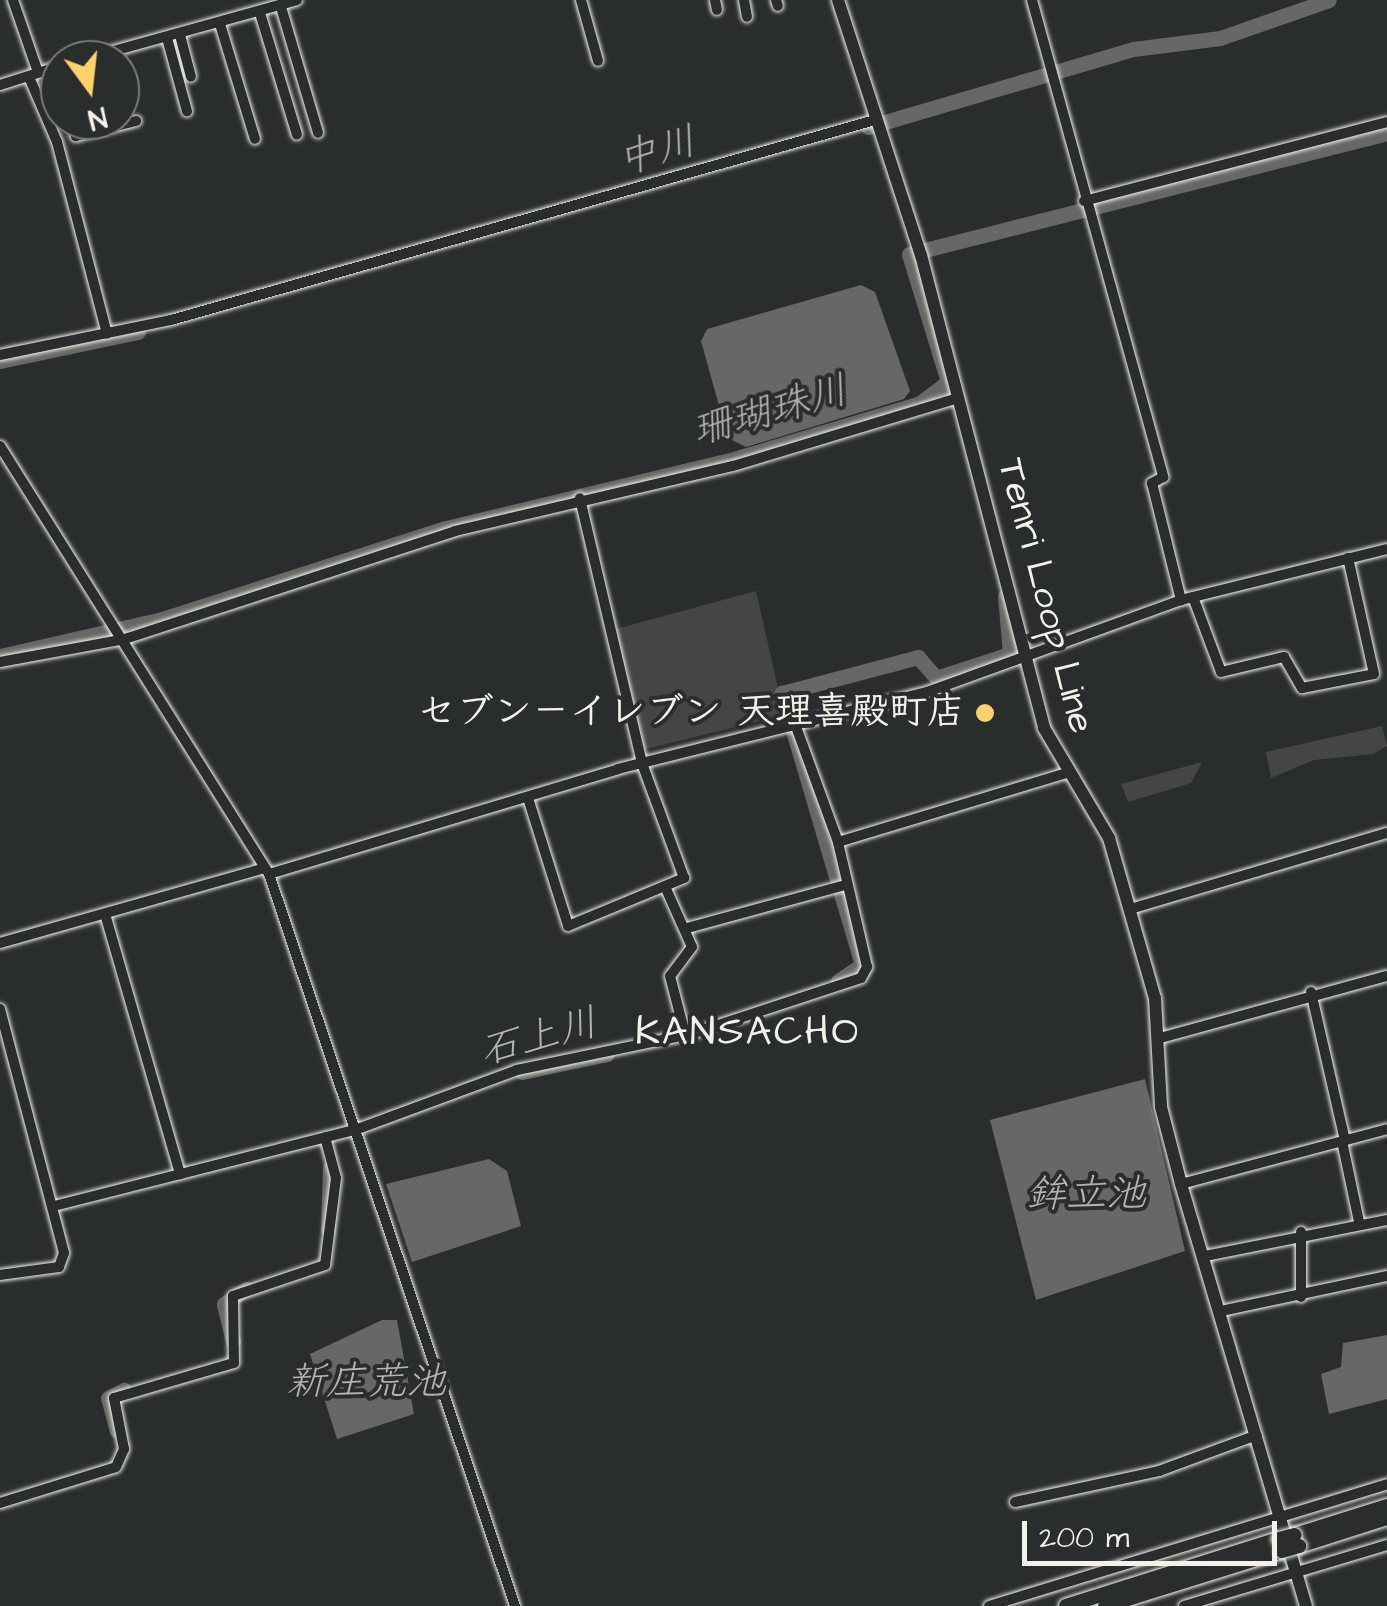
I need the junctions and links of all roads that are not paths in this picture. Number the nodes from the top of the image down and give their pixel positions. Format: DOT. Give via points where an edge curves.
graph roads {
  1 [pos="13,0"];
  2 [pos="298,0"];
  3 [pos="581,0"];
  4 [pos="744,0"];
  5 [pos="838,0"];
  6 [pos="1032,0"];
  7 [pos="281,7"];
  8 [pos="260,13"];
  9 [pos="748,17"];
  10 [pos="220,24"];
  11 [pos="180,35"];
  12 [pos="167,38"];
  13 [pos="140,45"];
  14 [pos="598,61"];
  15 [pos="40,72"];
  16 [pos="33,74"];
  17 [pos="191,78"];
  18 [pos="0,85"];
  19 [pos="188,110"];
  20 [pos="1387,122"];
  21 [pos="877,125"];
  22 [pos="318,133"];
  23 [pos="297,135"];
  24 [pos="256,139"];
  25 [pos="1086,207"];
  26 [pos="107,334"];
  27 [pos="0,355"];
  28 [pos="958,398"];
  29 [pos="2,452"];
  30 [pos="580,498"];
  31 [pos="1387,548"];
  32 [pos="1348,558"];
  33 [pos="1194,597"];
  34 [pos="1181,600"];
  35 [pos="124,639"];
  36 [pos="0,662"];
  37 [pos="1026,662"];
  38 [pos="795,724"];
  39 [pos="642,763"];
  40 [pos="1068,772"];
  41 [pos="528,798"];
  42 [pos="1387,834"];
  43 [pos="838,842"];
  44 [pos="267,871"];
  45 [pos="838,886"];
  46 [pos="668,891"];
  47 [pos="1130,909"];
  48 [pos="105,914"];
  49 [pos="687,928"];
  50 [pos="0,943"];
  51 [pos="1387,976"];
  52 [pos="1311,992"];
  53 [pos="0,1009"];
  54 [pos="679,1033"];
  55 [pos="1160,1038"];
  56 [pos="1387,1129"];
  57 [pos="356,1130"];
  58 [pos="325,1137"];
  59 [pos="1343,1140"];
  60 [pos="180,1174"];
  61 [pos="1181,1184"];
  62 [pos="58,1205"];
  63 [pos="1387,1220"];
  64 [pos="1360,1222"];
  65 [pos="1301,1232"];
  66 [pos="1205,1256"];
  67 [pos="0,1275"];
  68 [pos="1387,1276"];
  69 [pos="1301,1298"];
  70 [pos="1221,1312"];
  71 [pos="1257,1435"];
  72 [pos="1387,1484"];
  73 [pos="1015,1502"];
  74 [pos="0,1503"];
  75 [pos="1387,1503"];
  76 [pos="1281,1515"];
  77 [pos="1387,1518"];
  78 [pos="1297,1540"];
  79 [pos="1281,1545"];
  80 [pos="1387,1546"];
  81 [pos="1296,1571"];
  82 [pos="515,1606"];
  83 [pos="989,1606"];
  84 [pos="1066,1606"];
  85 [pos="1105,1606"];
  86 [pos="1184,1606"];
  87 [pos="1306,1606"];
  1 -- 16 [label="street"];
  2 -- 7 [label="street"];
  3 -- 14 [label="street"];
  4 -- 9 [label="street"];
  5 -- 21 [label="main road, Tenri Loop Line"];
  6 -- 25 [label="street"];
  7 -- 8 [label="street"];
  7 -- 22 [label="street"];
  8 -- 10 [label="street"];
  8 -- 23 [label="street"];
  10 -- 11 [label="street"];
  10 -- 24 [label="street"];
  11 -- 12 [label="street"];
  11 -- 17 [label="street"];
  12 -- 13 [label="street"];
  12 -- 19 [label="street"];
  15 -- 16 [label="street"];
  16 -- 18 [label="street"];
  16 -- 26 [label="street"];
  20 -- 25 [label="street"];
  21 -- 26 [label="street"];
  21 -- 28 [label="main road, Tenri Loop Line"];
  25 -- 34 [label="street" via="1162,477 1152,484"];
  26 -- 27 [label="street"];
  28 -- 30 [label="street" via="734,466"];
  28 -- 37 [label="main road, Tenri Loop Line"];
  29 -- 35 [label="street"];
  30 -- 35 [label="street"];
  30 -- 39 [label="street"];
  31 -- 32 [label="street"];
  32 -- 33 [label="street"];
  32 -- 33 [label="street" via="1374,674 1302,688 1284,657 1221,672"];
  33 -- 34 [label="street"];
  34 -- 37 [label="street"];
  35 -- 36 [label="street"];
  35 -- 44 [label="street"];
  37 -- 38 [label="street"];
  37 -- 40 [label="main road, Tenri Loop Line"];
  38 -- 39 [label="street"];
  38 -- 43 [label="street"];
  39 -- 41 [label="street"];
  39 -- 46 [label="street" via="684,878"];
  40 -- 43 [label="street"];
  40 -- 47 [label="main road, Tenri Loop Line" via="1109,838"];
  41 -- 44 [label="street"];
  41 -- 46 [label="street" via="568,926"];
  42 -- 47 [label="street"];
  43 -- 45 [label="street"];
  44 -- 48 [label="street"];
  44 -- 57 [label="street"];
  45 -- 49 [label="street"];
  45 -- 54 [label="street" via="866,967 861,978"];
  46 -- 49 [label="street"];
  47 -- 55 [label="main road, Tenri Loop Line"];
  48 -- 50 [label="street"];
  48 -- 60 [label="street"];
  49 -- 54 [label="street" via="691,958 670,976"];
  51 -- 52 [label="street"];
  52 -- 55 [label="street"];
  52 -- 59 [label="street"];
  53 -- 62 [label="street"];
  54 -- 57 [label="street" via="517,1070"];
  55 -- 61 [label="main road, Tenri Loop Line" via="1161,1107"];
  56 -- 59 [label="street"];
  57 -- 58 [label="street"];
  57 -- 82 [label="street"];
  58 -- 60 [label="street"];
  58 -- 74 [label="street" via="336,1178 325,1265 233,1296 234,1363 114,1398 124,1450 116,1466"];
  59 -- 61 [label="street"];
  59 -- 64 [label="street"];
  60 -- 62 [label="street"];
  61 -- 66 [label="main road, Tenri Loop Line"];
  62 -- 67 [label="street" via="64,1262"];
  63 -- 64 [label="street"];
  64 -- 65 [label="street"];
  65 -- 66 [label="street"];
  65 -- 69 [label="street"];
  66 -- 70 [label="main road, Tenri Loop Line"];
  68 -- 69 [label="street"];
  69 -- 70 [label="street"];
  70 -- 71 [label="main road, Tenri Loop Line"];
  71 -- 73 [label="street" via="1159,1470"];
  71 -- 76 [label="main road, Tenri Loop Line"];
  72 -- 76 [label="street"];
  75 -- 78 [label="highway"];
  76 -- 81 [label="main road, Tenri Loop Line"];
  76 -- 83 [label="street"];
  77 -- 78 [label="highway"];
  78 -- 79 [label="highway, bridge"];
  79 -- 84 [label="highway"];
  79 -- 85 [label="highway"];
  80 -- 81 [label="street"];
  81 -- 86 [label="street"];
  81 -- 87 [label="main road, Tenri Loop Line"];
}
